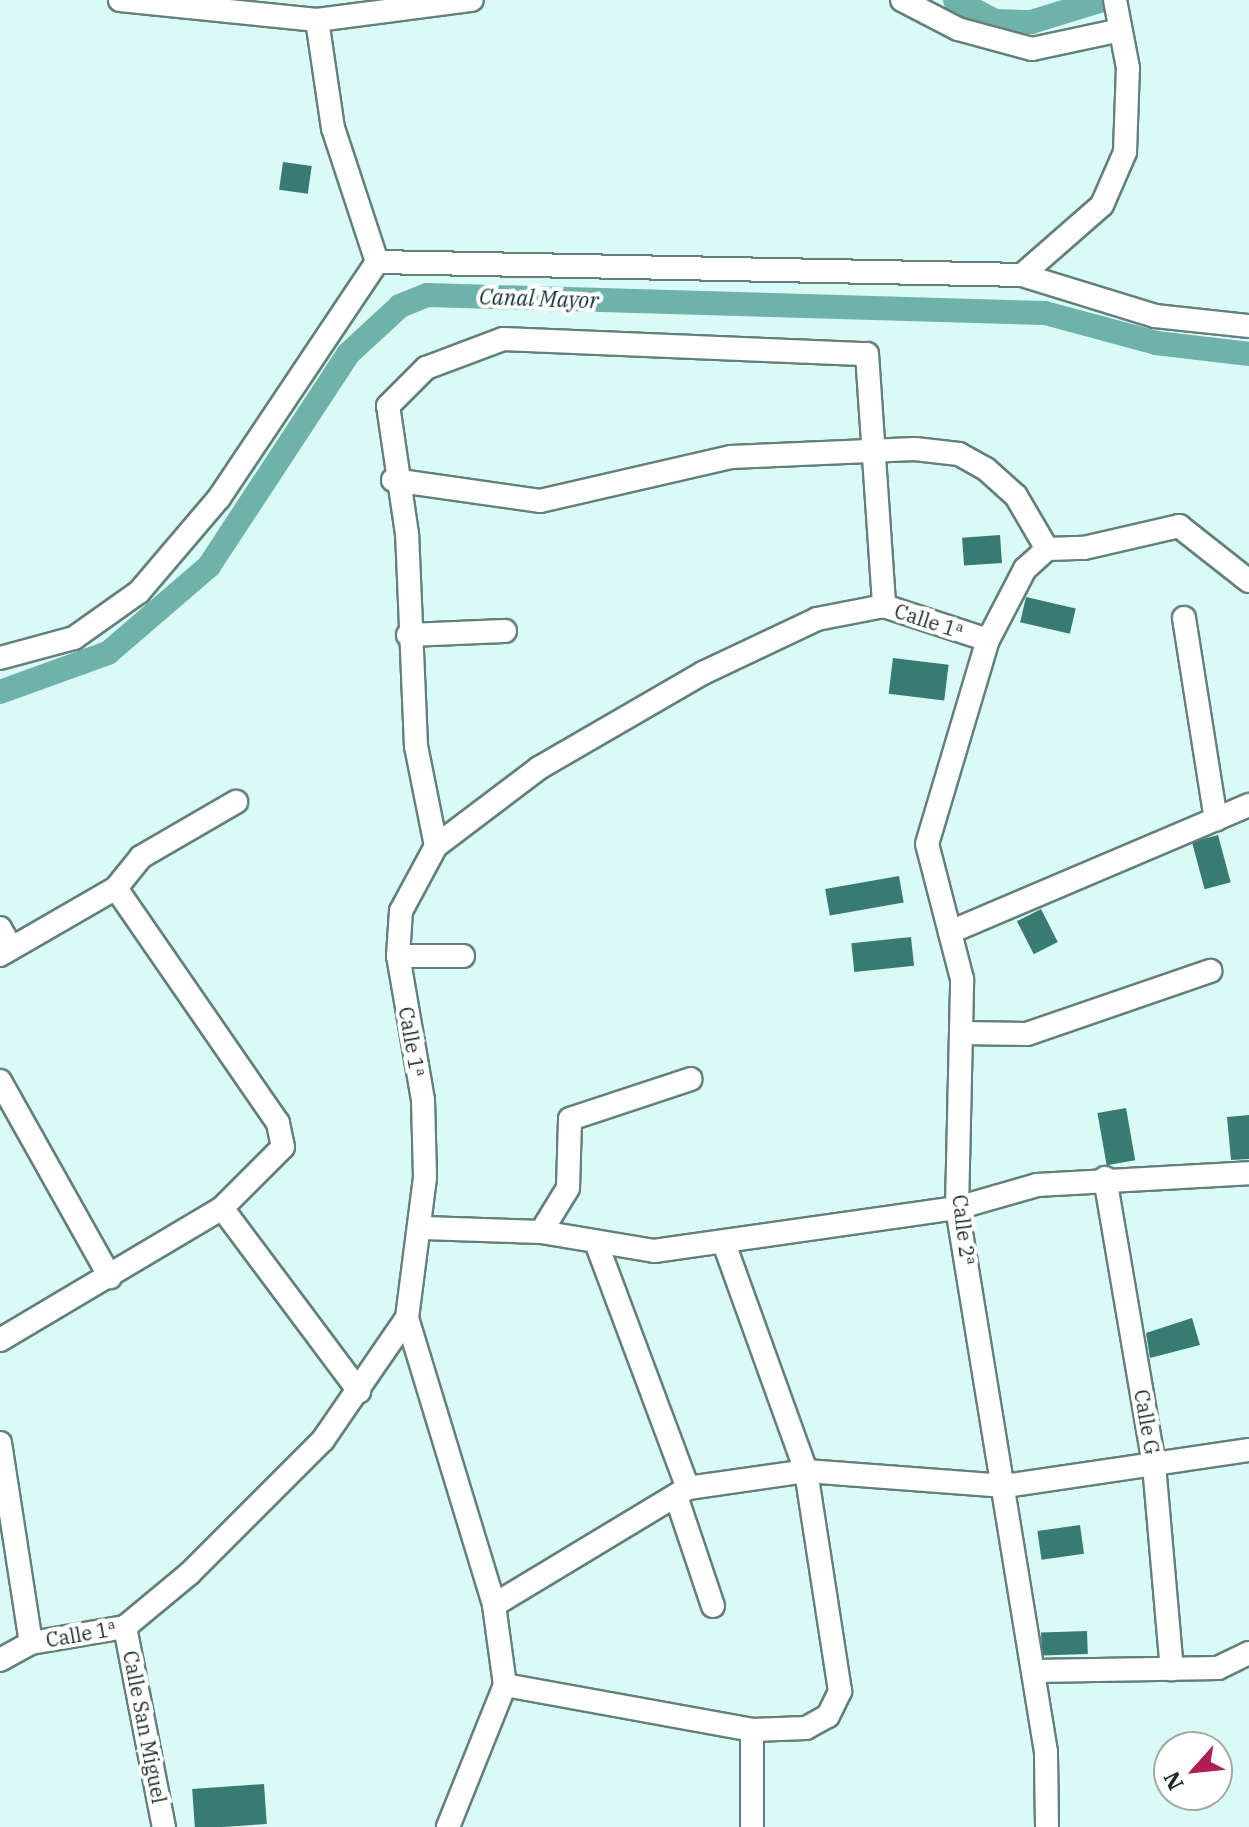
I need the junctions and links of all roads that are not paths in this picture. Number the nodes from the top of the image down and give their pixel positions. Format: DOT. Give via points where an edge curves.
graph roads {
  1 [pos="120,0"];
  2 [pos="472,0"];
  3 [pos="902,0"];
  4 [pos="1115,0"];
  5 [pos="317,20"];
  6 [pos="1116,31"];
  7 [pos="377,262"];
  8 [pos="1022,275"];
  9 [pos="1249,326"];
  10 [pos="873,446"];
  11 [pos="393,480"];
  12 [pos="1047,549"];
  13 [pos="1249,581"];
  14 [pos="884,606"];
  15 [pos="1184,618"];
  16 [pos="505,631"];
  17 [pos="408,635"];
  18 [pos="988,640"];
  19 [pos="0,658"];
  20 [pos="236,802"];
  21 [pos="1249,805"];
  22 [pos="1216,819"];
  23 [pos="436,846"];
  24 [pos="116,888"];
  25 [pos="0,928"];
  26 [pos="950,932"];
  27 [pos="6,951"];
  28 [pos="398,956"];
  29 [pos="463,956"];
  30 [pos="1210,971"];
  31 [pos="961,1033"];
  32 [pos="691,1079"];
  33 [pos="0,1081"];
  34 [pos="1249,1173"];
  35 [pos="1105,1178"];
  36 [pos="222,1208"];
  37 [pos="957,1208"];
  38 [pos="424,1228"];
  39 [pos="541,1232"];
  40 [pos="724,1243"];
  41 [pos="597,1245"];
  42 [pos="110,1277"];
  43 [pos="407,1318"];
  44 [pos="0,1340"];
  45 [pos="359,1391"];
  46 [pos="0,1443"];
  47 [pos="1249,1450"];
  48 [pos="1154,1465"];
  49 [pos="806,1471"];
  50 [pos="1005,1486"];
  51 [pos="682,1492"];
  52 [pos="494,1605"];
  53 [pos="713,1606"];
  54 [pos="125,1627"];
  55 [pos="31,1643"];
  56 [pos="1249,1653"];
  57 [pos="0,1660"];
  58 [pos="1172,1669"];
  59 [pos="1034,1671"];
  60 [pos="505,1685"];
  61 [pos="752,1730"];
  62 [pos="164,1827"];
  63 [pos="448,1827"];
  64 [pos="752,1827"];
  65 [pos="1047,1827"];
  1 -- 5 [label="street"];
  2 -- 5 [label="street"];
  3 -- 6 [label="street" via="958,29 1032,49"];
  4 -- 6 [label="street"];
  5 -- 7 [label="street" via="333,128"];
  6 -- 8 [label="street" via="1128,68 1125,152 1102,205"];
  7 -- 8 [label="street"];
  7 -- 19 [label="street" via="219,498 139,592 74,638"];
  8 -- 9 [label="street" via="1155,316"];
  10 -- 11 [label="street" via="731,457 540,501"];
  10 -- 11 [label="street" via="867,354 856,348 503,339 426,368 395,396 388,406"];
  10 -- 12 [label="street" via="959,454 986,469 1016,496"];
  10 -- 14 [label="street"];
  11 -- 17 [label="street" via="407,534"];
  12 -- 13 [label="street" via="1084,548 1179,526"];
  12 -- 18 [label="street, Calle 2ª" via="1025,569"];
  14 -- 18 [label="street, Calle 1ª"];
  14 -- 23 [label="street, Calle 1ª" via="817,619 703,673 539,768"];
  15 -- 22 [label="street"];
  16 -- 17 [label="street"];
  17 -- 23 [label="street" via="422,796"];
  18 -- 26 [label="street, Calle 2ª" via="927,844"];
  20 -- 24 [label="street" via="141,857"];
  21 -- 22 [label="street"];
  22 -- 26 [label="street"];
  23 -- 28 [label="street, Calle 1ª" via="401,911"];
  24 -- 27 [label="street"];
  24 -- 36 [label="street" via="278,1123 283,1147 273,1165"];
  25 -- 27 [label="street"];
  26 -- 31 [label="street, Calle 2ª" via="962,979"];
  28 -- 29 [label="street"];
  28 -- 38 [label="street, Calle 1ª" via="423,1100"];
  30 -- 31 [label="street" via="1027,1034"];
  31 -- 37 [label="street, Calle 2ª"];
  32 -- 39 [label="street" via="570,1119 568,1188"];
  33 -- 42 [label="street"];
  34 -- 35 [label="street"];
  35 -- 37 [label="street" via="1037,1185"];
  35 -- 48 [label="street, Calle G"];
  36 -- 42 [label="street"];
  36 -- 45 [label="street"];
  37 -- 40 [label="street"];
  37 -- 50 [label="street, Calle 2ª"];
  38 -- 39 [label="street"];
  38 -- 43 [label="street, Calle 1ª"];
  39 -- 41 [label="street"];
  40 -- 41 [label="street" via="654,1251"];
  40 -- 49 [label="street"];
  41 -- 51 [label="street"];
  42 -- 44 [label="street"];
  43 -- 45 [label="street, Calle 1ª"];
  43 -- 52 [label="street"];
  45 -- 54 [label="street, Calle 1ª" via="312,1451"];
  46 -- 55 [label="street"];
  47 -- 48 [label="street"];
  48 -- 50 [label="street"];
  48 -- 58 [label="street, Calle G"];
  49 -- 50 [label="street"];
  49 -- 51 [label="street"];
  49 -- 61 [label="street" via="840,1691 828,1716 806,1728"];
  50 -- 59 [label="street, Calle 2ª"];
  51 -- 52 [label="street"];
  51 -- 53 [label="street"];
  52 -- 60 [label="street"];
  54 -- 55 [label="street, Calle 1ª"];
  54 -- 62 [label="street, Calle San Miguel"];
  55 -- 57 [label="street, Calle 1ª"];
  56 -- 58 [label="street" via="1218,1668"];
  58 -- 59 [label="street"];
  59 -- 65 [label="street, Calle 2ª" via="1046,1752"];
  60 -- 61 [label="street"];
  60 -- 63 [label="street"];
  61 -- 64 [label="street"];
}
